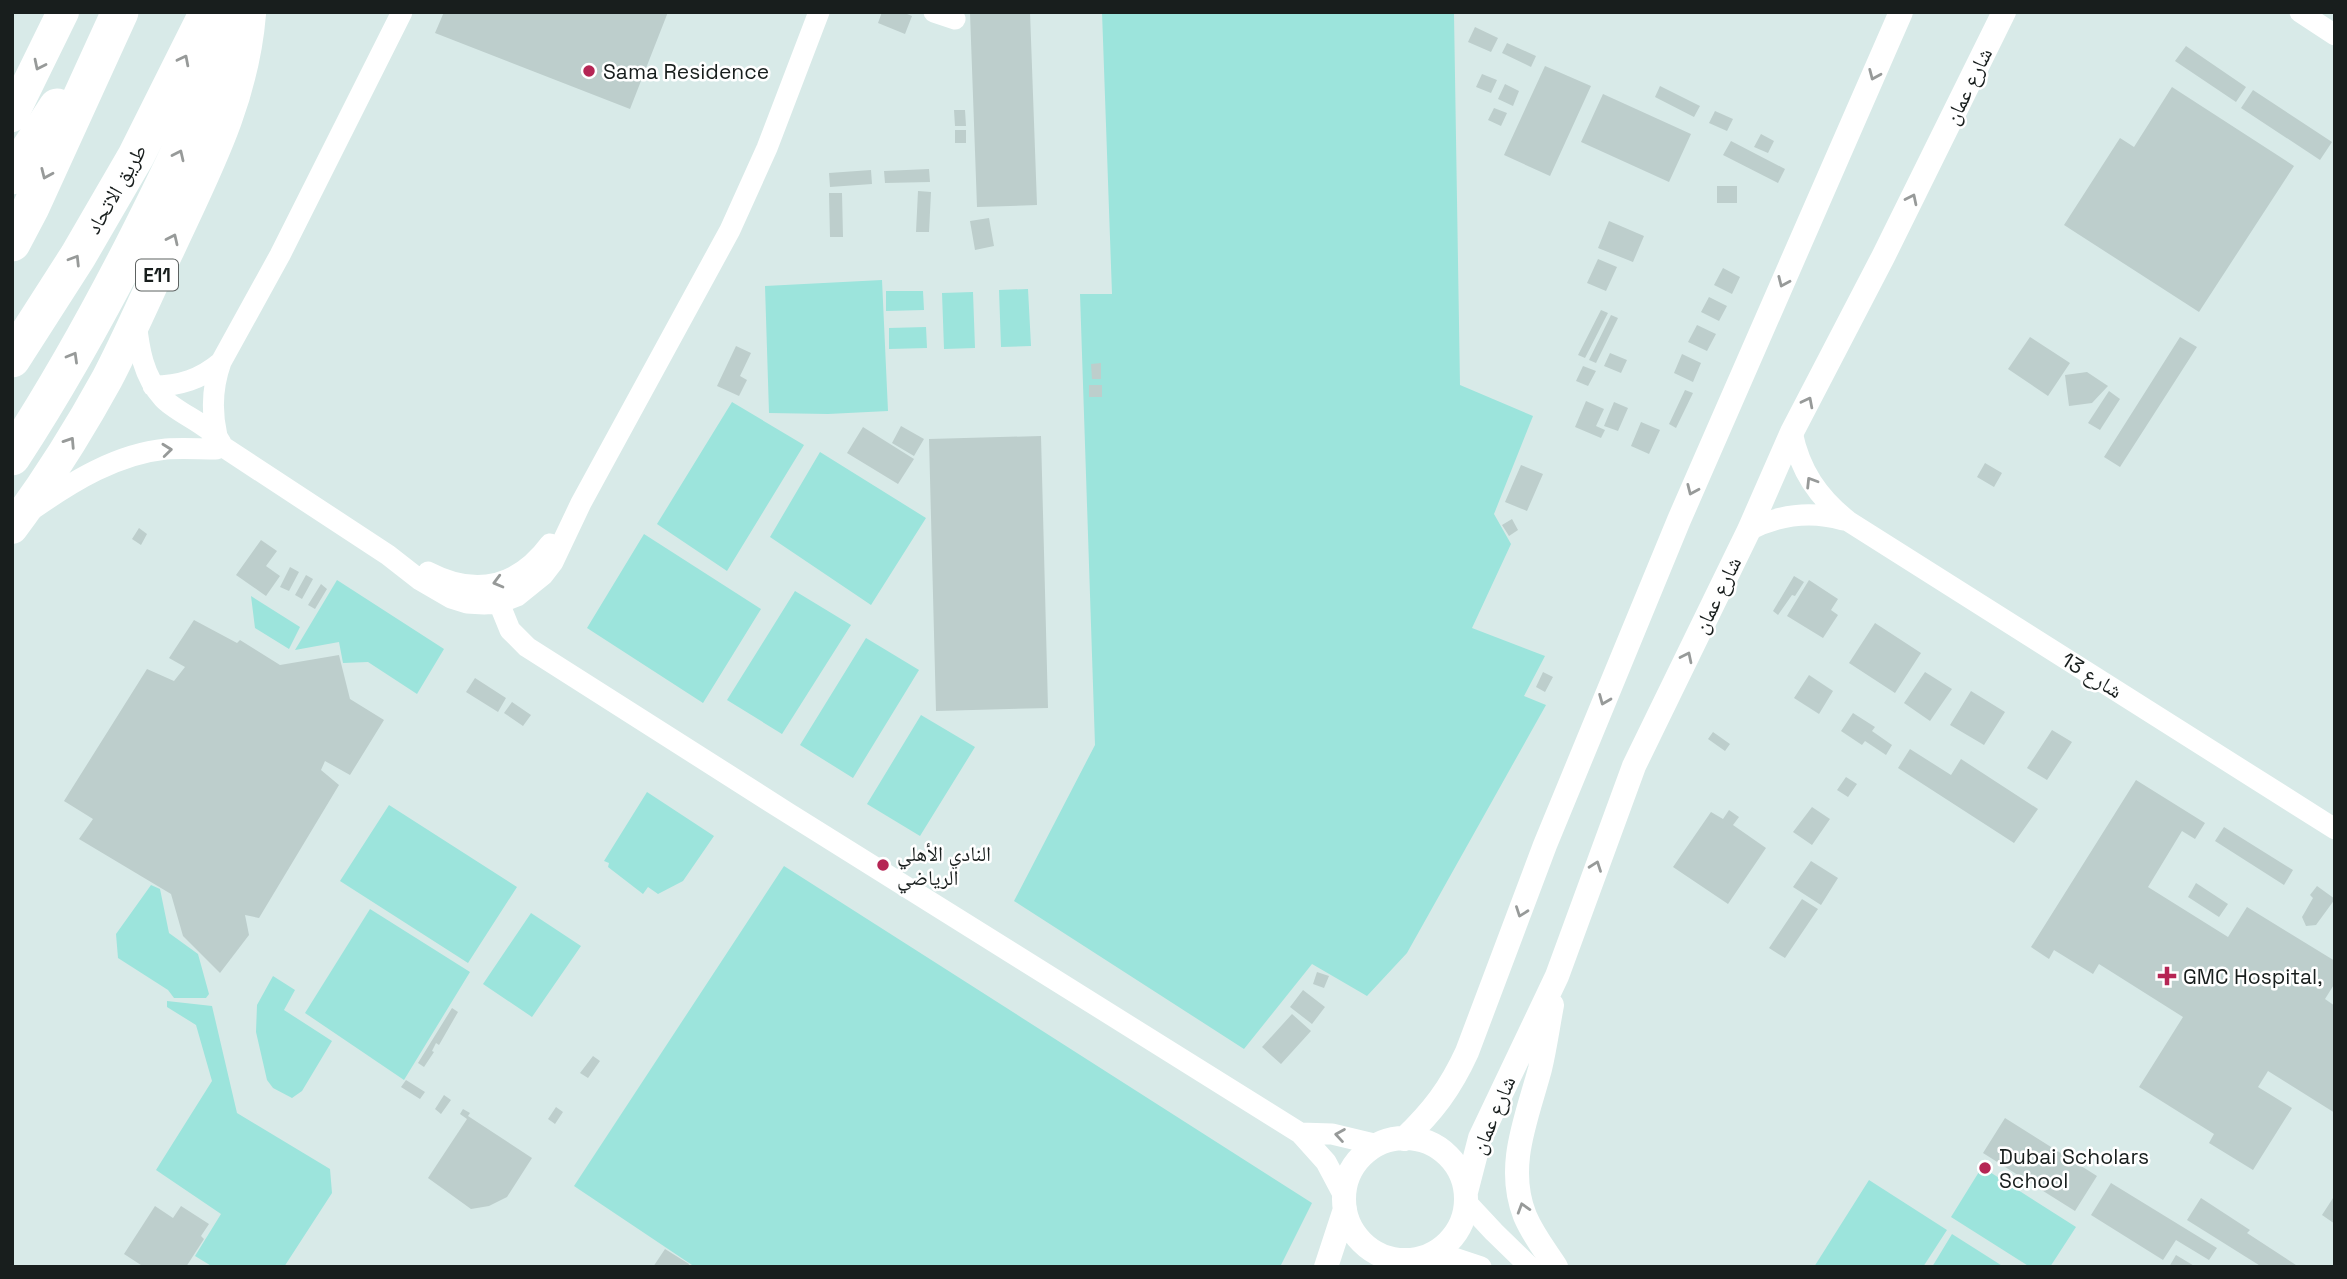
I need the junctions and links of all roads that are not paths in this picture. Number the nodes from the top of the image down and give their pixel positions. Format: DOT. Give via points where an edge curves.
graph roads {
  1 [pos="63,12"];
  2 [pos="120,12"];
  3 [pos="208,12"];
  4 [pos="247,12"];
  5 [pos="402,12"];
  6 [pos="819,12"];
  7 [pos="1900,12"];
  8 [pos="2004,12"];
  9 [pos="2300,12"];
  10 [pos="2335,34"];
  11 [pos="104,45"];
  12 [pos="12,116"];
  13 [pos="12,176"];
  14 [pos="12,243"];
  15 [pos="136,319"];
  16 [pos="12,359"];
  17 [pos="221,362"];
  18 [pos="153,386"];
  19 [pos="1793,432"];
  20 [pos="220,441"];
  21 [pos="12,457"];
  22 [pos="581,503"];
  23 [pos="1849,521"];
  24 [pos="15,523"];
  25 [pos="1749,530"];
  26 [pos="388,555"];
  27 [pos="499,603"];
  28 [pos="2335,830"];
  29 [pos="1557,976"];
  30 [pos="1300,1133"];
  31 [pos="1404,1139"];
  32 [pos="1378,1145"];
  33 [pos="1466,1197"];
  34 [pos="1344,1203"];
  35 [pos="1417,1260"];
  36 [pos="1326,1267"];
  37 [pos="1482,1267"];
  38 [pos="1530,1267"];
  39 [pos="1556,1267"];
  1 -- 12 [label="main road, one-way"];
  2 -- 11 [label="highway"];
  16 -- 3 [label="highway, طريق الاتحاد, one-way" via="136,156"];
  15 -- 4 [label="main road, E11, one-way" via="226,125 243,63"];
  21 -- 4 [label="highway, one-way" via="93,323"];
  5 -- 17 [label="street"];
  6 -- 22 [label="street" via="730,230"];
  7 -- 31 [label="street, one-way" via="1679,520 1545,845 1467,1052 1439,1102"];
  19 -- 8 [label="street, شارع عمان, one-way"];
  9 -- 10 [label="street"];
  11 -- 13 [label="highway"];
  11 -- 14 [label="highway, one-way"];
  15 -- 18 [label="street" via="141,358"];
  24 -- 15 [label="main road, E11, one-way" via="74,435"];
  17 -- 18 [label="street" via="188,382"];
  17 -- 20 [label="street" via="213,406"];
  18 -- 20 [label="street" via="174,408"];
  23 -- 19 [label="street, شارع 13, one-way" via="1825,502 1807,476"];
  19 -- 25 [label="street, شارع عمان"];
  24 -- 20 [label="street, one-way" via="67,485 122,459 164,449 215,449"];
  20 -- 26 [label="street"];
  22 -- 26 [label="street, one-way" via="533,564 494,585 452,583"];
  22 -- 27 [label="street" via="543,575 517,596"];
  23 -- 25 [label="street, شارع 13" via="1797,514"];
  23 -- 28 [label="street, شارع 13"];
  29 -- 25 [label="street, شارع عمان, one-way" via="1634,766"];
  26 -- 27 [label="street" via="451,598"];
  27 -- 30 [label="street" via="510,630 527,647"];
  29 -- 33 [label="street, شارع عمان" via="1480,1138"];
  39 -- 29 [label="street, one-way" via="1525,1214 1518,1191 1517,1151"];
  32 -- 30 [label="street, one-way" via="1347,1136"];
  30 -- 34 [label="street" via="1326,1162"];
  31 -- 32 [label="street"];
  31 -- 33 [label="street" via="1445,1153 1459,1171"];
  32 -- 34 [label="street" via="1354,1166"];
  33 -- 35 [label="street" via="1453,1237"];
  33 -- 38 [label="street" via="1494,1233"];
  34 -- 35 [label="street" via="1350,1225 1371,1250 1385,1257"];
  34 -- 36 [label="street"];
  35 -- 37 [label="street" via="1454,1258"];
}
